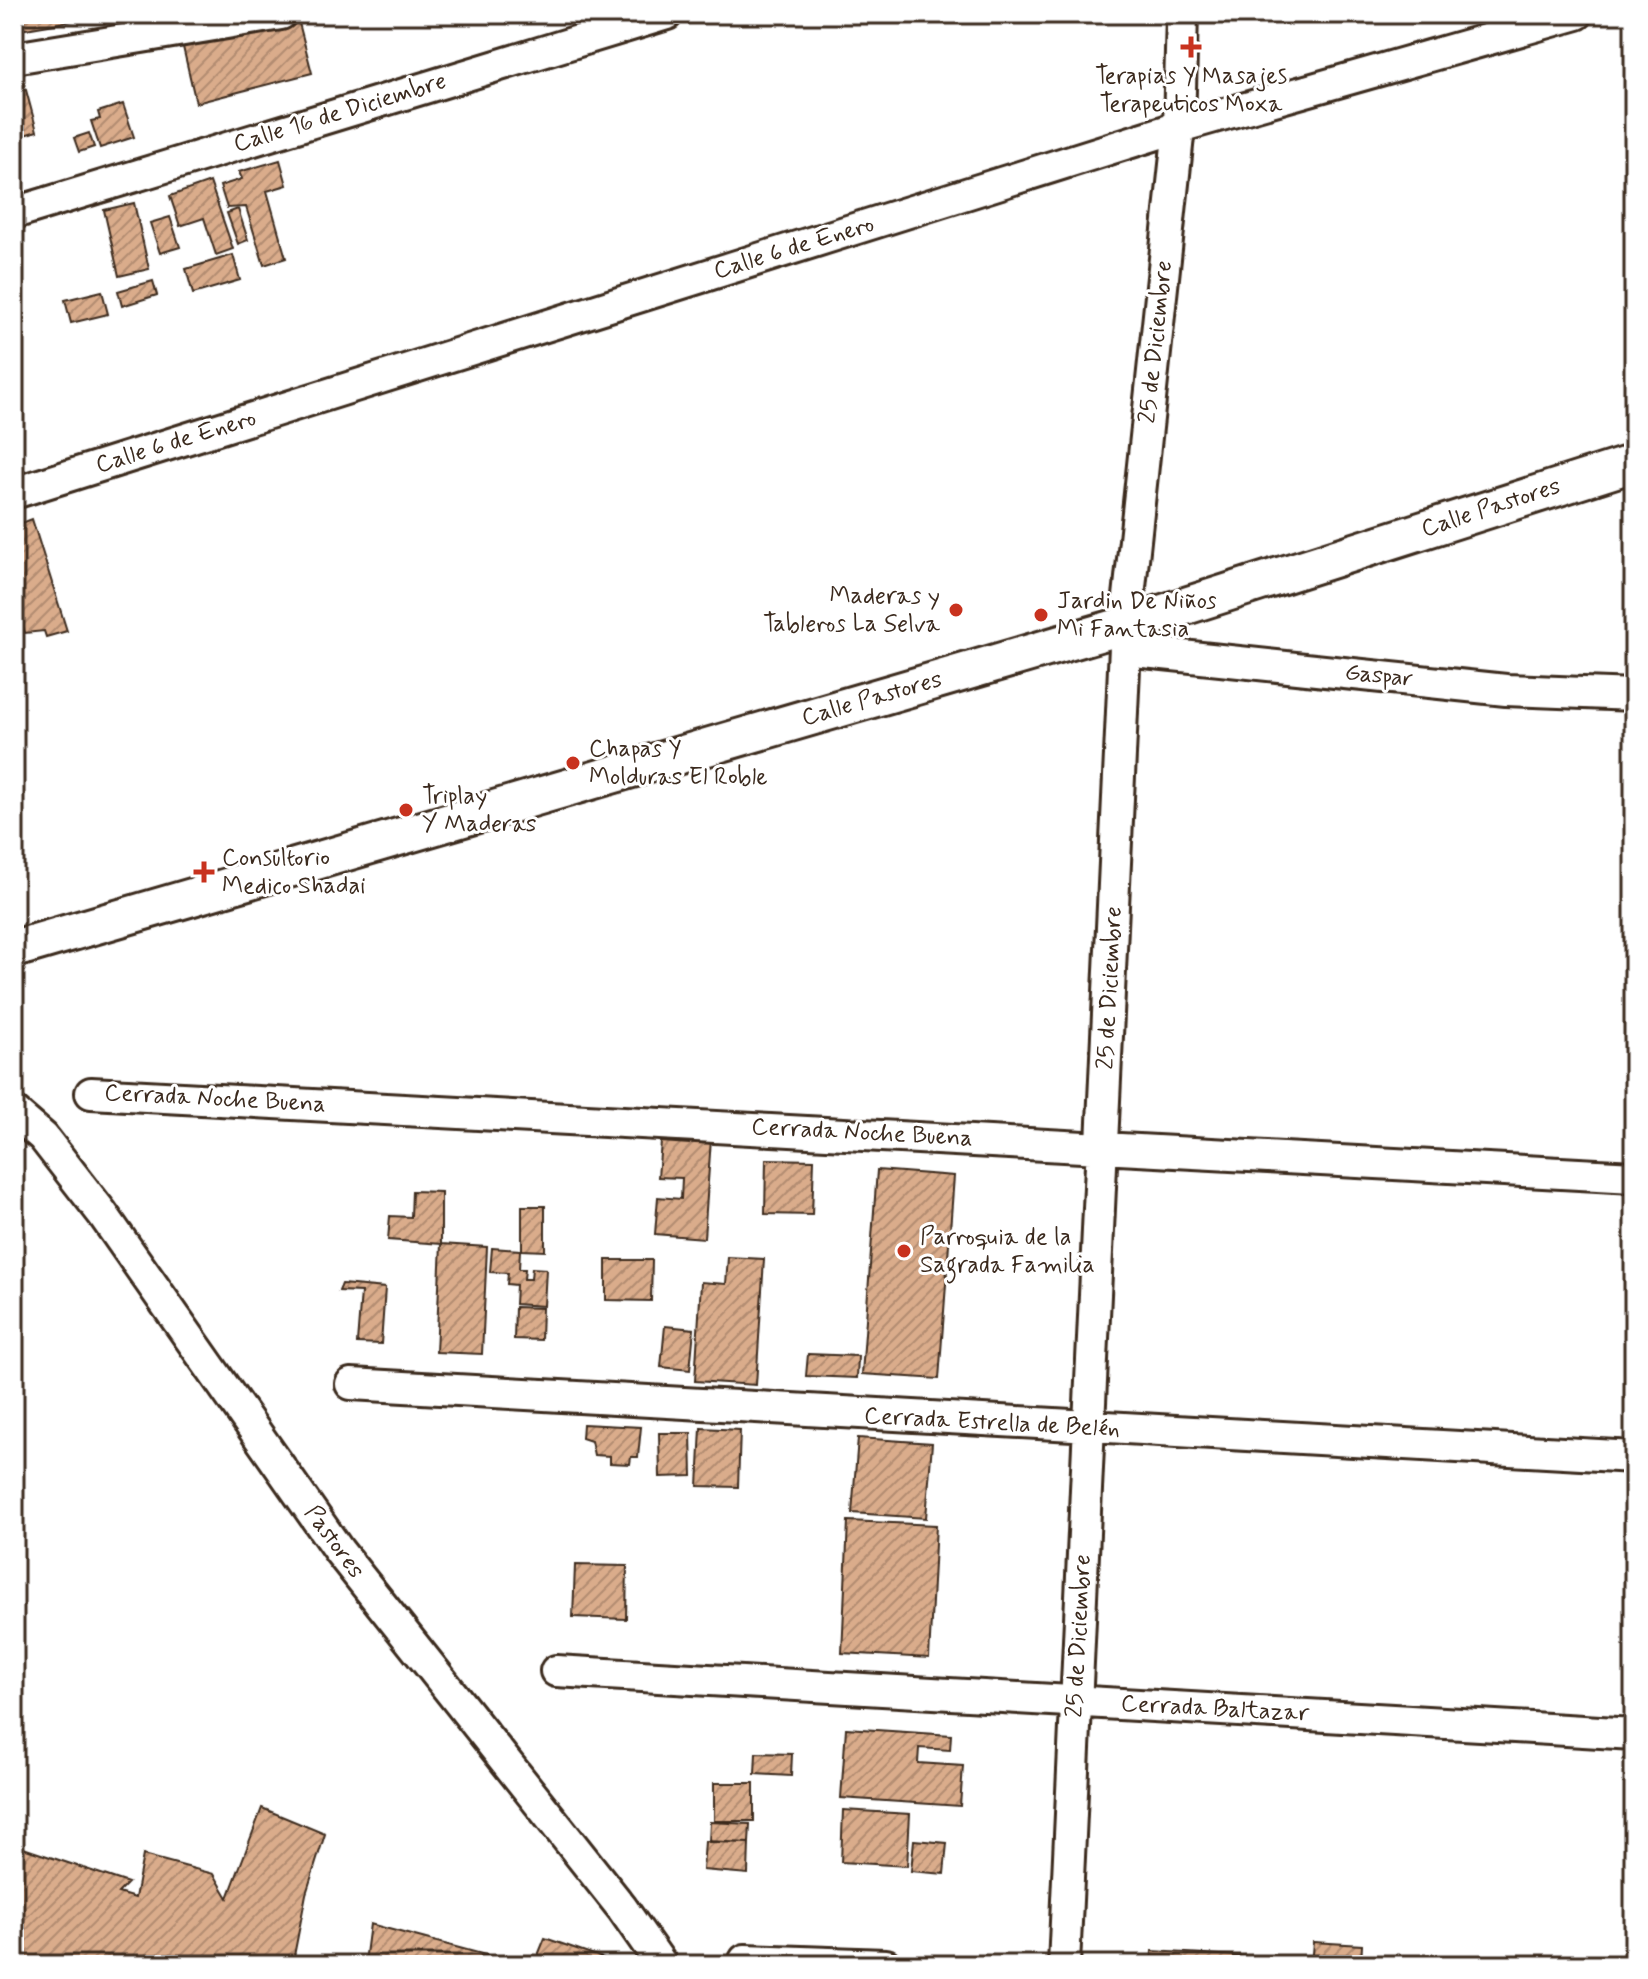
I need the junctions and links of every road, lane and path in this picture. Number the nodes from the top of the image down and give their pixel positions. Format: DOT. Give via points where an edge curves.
graph roads {
  1 [pos="281,14"];
  2 [pos="667,14"];
  3 [pos="1182,14"];
  4 [pos="1577,14"];
  5 [pos="1515,23"];
  6 [pos="14,58"];
  7 [pos="1179,127"];
  8 [pos="14,213"];
  9 [pos="1634,463"];
  10 [pos="14,493"];
  11 [pos="1126,637"];
  12 [pos="1634,695"];
  13 [pos="16,943"];
  14 [pos="91,1093"];
  15 [pos="14,1112"];
  16 [pos="1103,1146"];
  17 [pos="1634,1177"];
  18 [pos="351,1384"];
  19 [pos="1089,1429"];
  20 [pos="1634,1457"];
  21 [pos="556,1671"];
  22 [pos="1076,1700"];
  23 [pos="1634,1734"];
  24 [pos="745,1960"];
  25 [pos="662,1965"];
  26 [pos="886,1965"];
  27 [pos="1064,1965"];
  1 -- 6 [label="street"];
  2 -- 8 [label="street, Calle 16 de Diciembre"];
  3 -- 7 [label="street, 25 de Diciembre"];
  4 -- 5 [label="street, Calle 6 de Enero"];
  5 -- 7 [label="street, Calle 6 de Enero"];
  7 -- 10 [label="street, Calle 6 de Enero"];
  7 -- 11 [label="street, 25 de Diciembre"];
  9 -- 11 [label="street, Calle Pastores"];
  11 -- 12 [label="street, Gaspar" via="1506,690"];
  11 -- 13 [label="street, Calle Pastores"];
  11 -- 16 [label="street, 25 de Diciembre"];
  14 -- 16 [label="street, Cerrada Noche Buena"];
  15 -- 25 [label="street, Pastores" via="43,1137 102,1213 339,1551"];
  16 -- 17 [label="street, Cerrada Noche Buena"];
  16 -- 19 [label="street, 25 de Diciembre"];
  18 -- 19 [label="street, Cerrada Estrella de Belén"];
  19 -- 20 [label="street, Cerrada Estrella de Belén"];
  19 -- 22 [label="street, 25 de Diciembre"];
  21 -- 22 [label="street, Cerrada Baltazar"];
  22 -- 23 [label="street, Cerrada Baltazar"];
  22 -- 27 [label="street, 25 de Diciembre"];
  24 -- 26 [label="street"];
}
